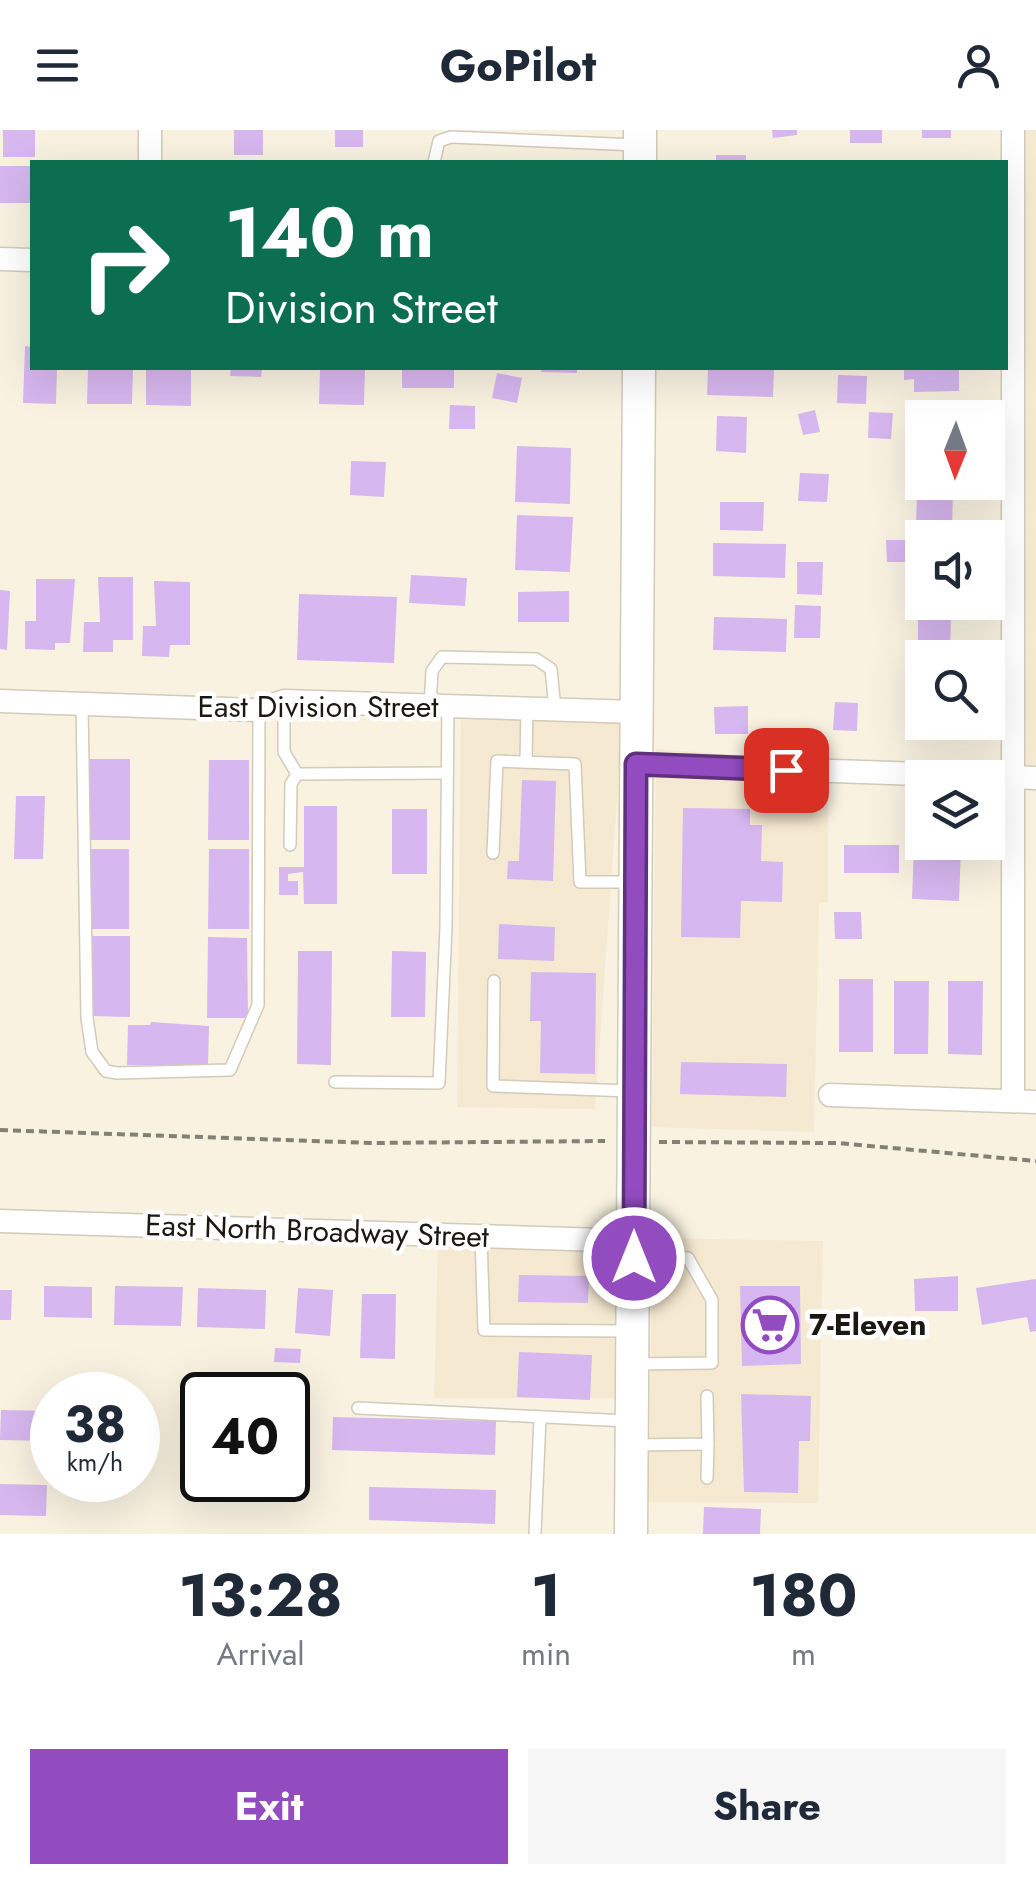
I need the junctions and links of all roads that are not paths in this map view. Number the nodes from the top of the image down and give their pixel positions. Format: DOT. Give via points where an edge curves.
graph roads {
  1 [pos="150,130"];
  2 [pos="1013,130"];
  3 [pos="640,146"];
  4 [pos="150,160"];
  5 [pos="434,160"];
  6 [pos="0,259"];
  7 [pos="30,260"];
  8 [pos="638,370"];
  9 [pos="0,701"];
  10 [pos="284,701"];
  11 [pos="82,704"];
  12 [pos="439,706"];
  13 [pos="527,708"];
  14 [pos="555,709"];
  15 [pos="258,710"];
  16 [pos="636,712"];
  17 [pos="526,762"];
  18 [pos="636,764"];
  19 [pos="447,773"];
  20 [pos="297,774"];
  21 [pos="1010,778"];
  22 [pos="1036,778"];
  23 [pos="290,845"];
  24 [pos="493,853"];
  25 [pos="635,882"];
  26 [pos="494,981"];
  27 [pos="335,1082"];
  28 [pos="634,1092"];
  29 [pos="830,1095"];
  30 [pos="1025,1101"];
  31 [pos="0,1222"];
  32 [pos="481,1236"];
  33 [pos="634,1250"];
  34 [pos="633,1331"];
  35 [pos="632,1364"];
  36 [pos="707,1396"];
  37 [pos="358,1408"];
  38 [pos="540,1418"];
  39 [pos="632,1433"];
  40 [pos="708,1444"];
  41 [pos="706,1478"];
  42 [pos="535,1533"];
  43 [pos="631,1534"];
  1 -- 4 [label="street"];
  2 -- 21 [label="street"];
  3 -- 5 [label="lane" via="451,138 439,141"];
  6 -- 7 [label="street"];
  8 -- 16 [label="street"];
  9 -- 11 [label="street, East Division Street"];
  10 -- 12 [label="street, East Division Street"];
  10 -- 15 [label="street, East Division Street"];
  10 -- 20 [label="lane" via="284,752"];
  11 -- 15 [label="street, East Division Street"];
  11 -- 15 [label="lane" via="87,1018 92,1052 106,1070 118,1073 211,1074 230,1070 239,1056 258,1005"];
  12 -- 13 [label="street, East Division Street"];
  12 -- 14 [label="lane" via="432,671 442,657 536,659 551,668"];
  12 -- 19 [label="lane"];
  13 -- 14 [label="street, East Division Street"];
  13 -- 17 [label="lane"];
  14 -- 16 [label="street, East Division Street"];
  16 -- 18 [label="street"];
  17 -- 24 [label="lane" via="498,761"];
  17 -- 25 [label="lane" via="574,764 580,882"];
  18 -- 21 [label="street"];
  18 -- 25 [label="street"];
  19 -- 20 [label="lane"];
  19 -- 27 [label="lane" via="439,1083"];
  20 -- 23 [label="lane"];
  21 -- 22 [label="street"];
  21 -- 30 [label="street"];
  25 -- 28 [label="street"];
  26 -- 28 [label="lane" via="493,1086"];
  28 -- 33 [label="street"];
  29 -- 30 [label="street"];
  31 -- 32 [label="street, East North Broadway Street"];
  32 -- 33 [label="street, East North Broadway Street"];
  32 -- 34 [label="lane" via="484,1330"];
  33 -- 34 [label="street"];
  33 -- 35 [label="lane" via="688,1258 712,1300 712,1363"];
  34 -- 35 [label="street"];
  35 -- 39 [label="street"];
  36 -- 40 [label="lane"];
  37 -- 38 [label="lane"];
  38 -- 39 [label="lane"];
  38 -- 42 [label="lane"];
  39 -- 40 [label="lane"];
  39 -- 43 [label="street"];
  40 -- 41 [label="lane"];
}
